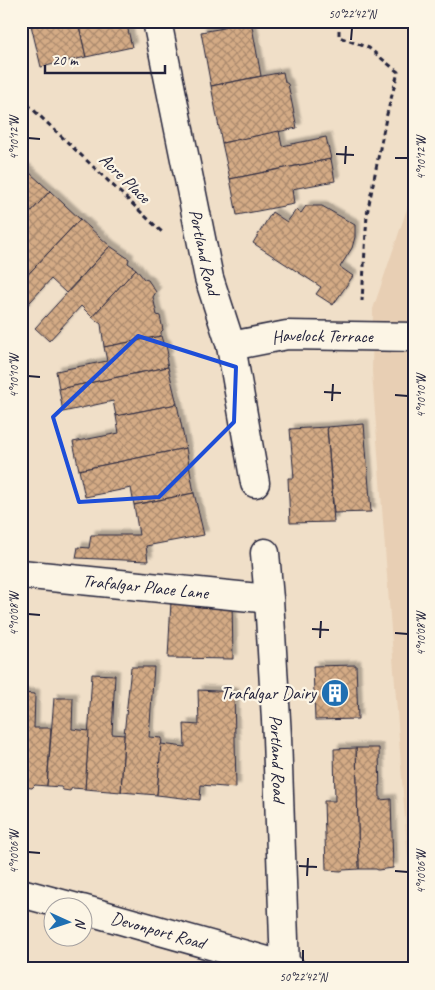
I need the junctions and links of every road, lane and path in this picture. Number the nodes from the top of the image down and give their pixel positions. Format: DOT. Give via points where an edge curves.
graph roads {
  1 [pos="157,21"];
  2 [pos="339,21"];
  3 [pos="21,98"];
  4 [pos="168,238"];
  5 [pos="366,337"];
  6 [pos="414,337"];
  7 [pos="231,346"];
  8 [pos="255,482"];
  9 [pos="265,553"];
  10 [pos="21,574"];
  11 [pos="269,599"];
  12 [pos="21,893"];
  13 [pos="42,899"];
  14 [pos="92,912"];
  15 [pos="287,968"];
  1 -- 7 [label="street, Portland Road" via="209,278"];
  2 -- 5 [label="path" via="339,37 369,48 398,72 367,214"];
  3 -- 4 [label="path, Acre Place"];
  5 -- 6 [label="street, Havelock Terrace"];
  5 -- 7 [label="street, Havelock Terrace" via="287,335"];
  7 -- 8 [label="street, Portland Road"];
  9 -- 11 [label="street, Portland Road"];
  10 -- 11 [label="street, Trafalgar Place Lane"];
  11 -- 15 [label="street, Portland Road"];
  12 -- 13 [label="street"];
  14 -- 15 [label="street, Devonport Road"];
}
